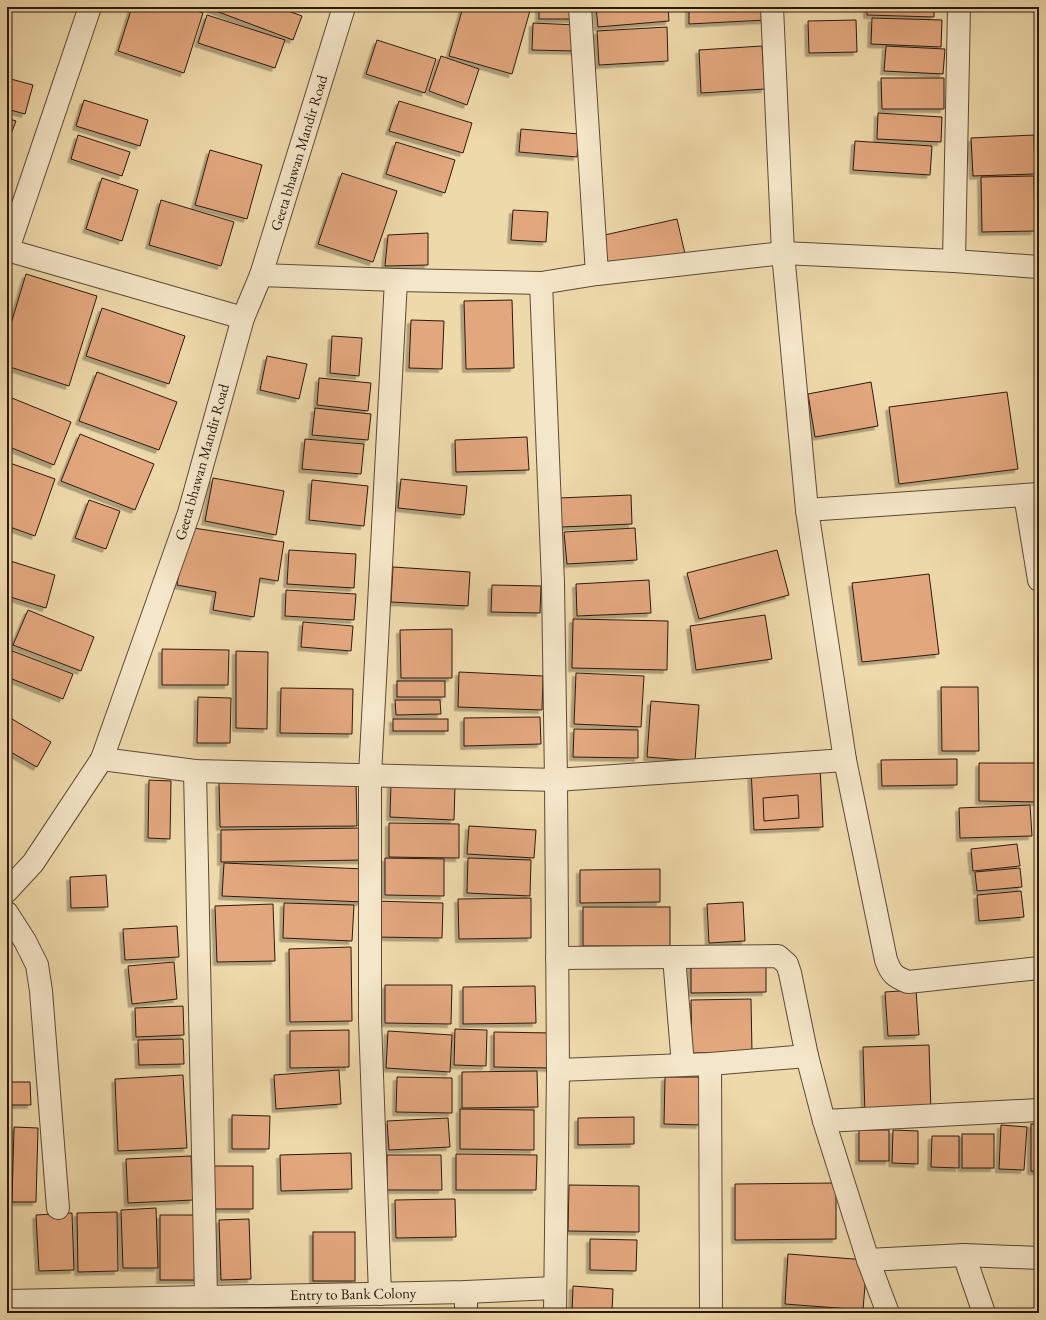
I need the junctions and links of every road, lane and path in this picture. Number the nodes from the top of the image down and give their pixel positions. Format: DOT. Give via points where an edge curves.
graph roads {
  1 [pos="90,7"];
  2 [pos="344,7"];
  3 [pos="580,7"];
  4 [pos="772,7"];
  5 [pos="959,7"];
  6 [pos="7,251"];
  7 [pos="783,253"];
  8 [pos="954,261"];
  9 [pos="1039,267"];
  10 [pos="597,274"];
  11 [pos="261,275"];
  12 [pos="396,280"];
  13 [pos="541,283"];
  14 [pos="243,318"];
  15 [pos="1032,495"];
  16 [pos="807,510"];
  17 [pos="1039,580"];
  18 [pos="102,760"];
  19 [pos="845,760"];
  20 [pos="196,771"];
  21 [pos="370,775"];
  22 [pos="556,780"];
  23 [pos="7,891"];
  24 [pos="7,913"];
  25 [pos="674,957"];
  26 [pos="556,958"];
  27 [pos="1039,968"];
  28 [pos="806,1056"];
  29 [pos="710,1064"];
  30 [pos="683,1065"];
  31 [pos="558,1070"];
  32 [pos="1039,1110"];
  33 [pos="824,1121"];
  34 [pos="58,1208"];
  35 [pos="964,1255"];
  36 [pos="1039,1258"];
  37 [pos="868,1260"];
  38 [pos="555,1288"];
  39 [pos="380,1294"];
  40 [pos="206,1297"];
  41 [pos="7,1301"];
  42 [pos="466,1303"];
  43 [pos="273,1304"];
  44 [pos="102,1306"];
  45 [pos="555,1313"];
  46 [pos="711,1313"];
  47 [pos="888,1313"];
  48 [pos="984,1313"];
  1 -- 6 [label="street"];
  2 -- 11 [label="street, Geeta bhawan Mandir Road"];
  3 -- 10 [label="street"];
  4 -- 7 [label="street"];
  5 -- 8 [label="street"];
  6 -- 14 [label="street"];
  7 -- 8 [label="street"];
  7 -- 10 [label="street"];
  7 -- 16 [label="street"];
  8 -- 9 [label="street"];
  10 -- 13 [label="street"];
  11 -- 12 [label="street"];
  11 -- 14 [label="street, Geeta bhawan Mandir Road"];
  12 -- 13 [label="street"];
  12 -- 21 [label="street"];
  13 -- 22 [label="street" via="553,583"];
  14 -- 18 [label="street, Geeta bhawan Mandir Road" via="189,513"];
  15 -- 16 [label="street"];
  15 -- 17 [label="street"];
  16 -- 19 [label="street"];
  18 -- 20 [label="street"];
  18 -- 23 [label="street, Geeta bhawan Mandir Road" via="33,864"];
  19 -- 22 [label="street"];
  19 -- 27 [label="street" via="890,972 908,982"];
  20 -- 21 [label="street"];
  20 -- 40 [label="street"];
  21 -- 22 [label="street"];
  21 -- 39 [label="street" via="370,1021"];
  22 -- 26 [label="street"];
  24 -- 34 [label="street" via="37,965"];
  25 -- 26 [label="street"];
  25 -- 28 [label="street" via="778,956 787,964 790,973"];
  25 -- 30 [label="street"];
  26 -- 31 [label="street"];
  28 -- 29 [label="street"];
  28 -- 33 [label="street"];
  29 -- 30 [label="street"];
  29 -- 46 [label="street"];
  30 -- 31 [label="street"];
  31 -- 38 [label="street"];
  32 -- 33 [label="street"];
  33 -- 37 [label="street"];
  35 -- 36 [label="street"];
  35 -- 37 [label="street"];
  35 -- 48 [label="street"];
  37 -- 47 [label="street"];
  38 -- 42 [label="street, Entry to Bank Colony"];
  38 -- 45 [label="street"];
  39 -- 42 [label="street, Entry to Bank Colony"];
  39 -- 43 [label="street, Entry to Bank Colony"];
  40 -- 43 [label="street, Entry to Bank Colony"];
  40 -- 44 [label="street, Entry to Bank Colony"];
  41 -- 44 [label="street, Entry to Bank Colony"];
}
